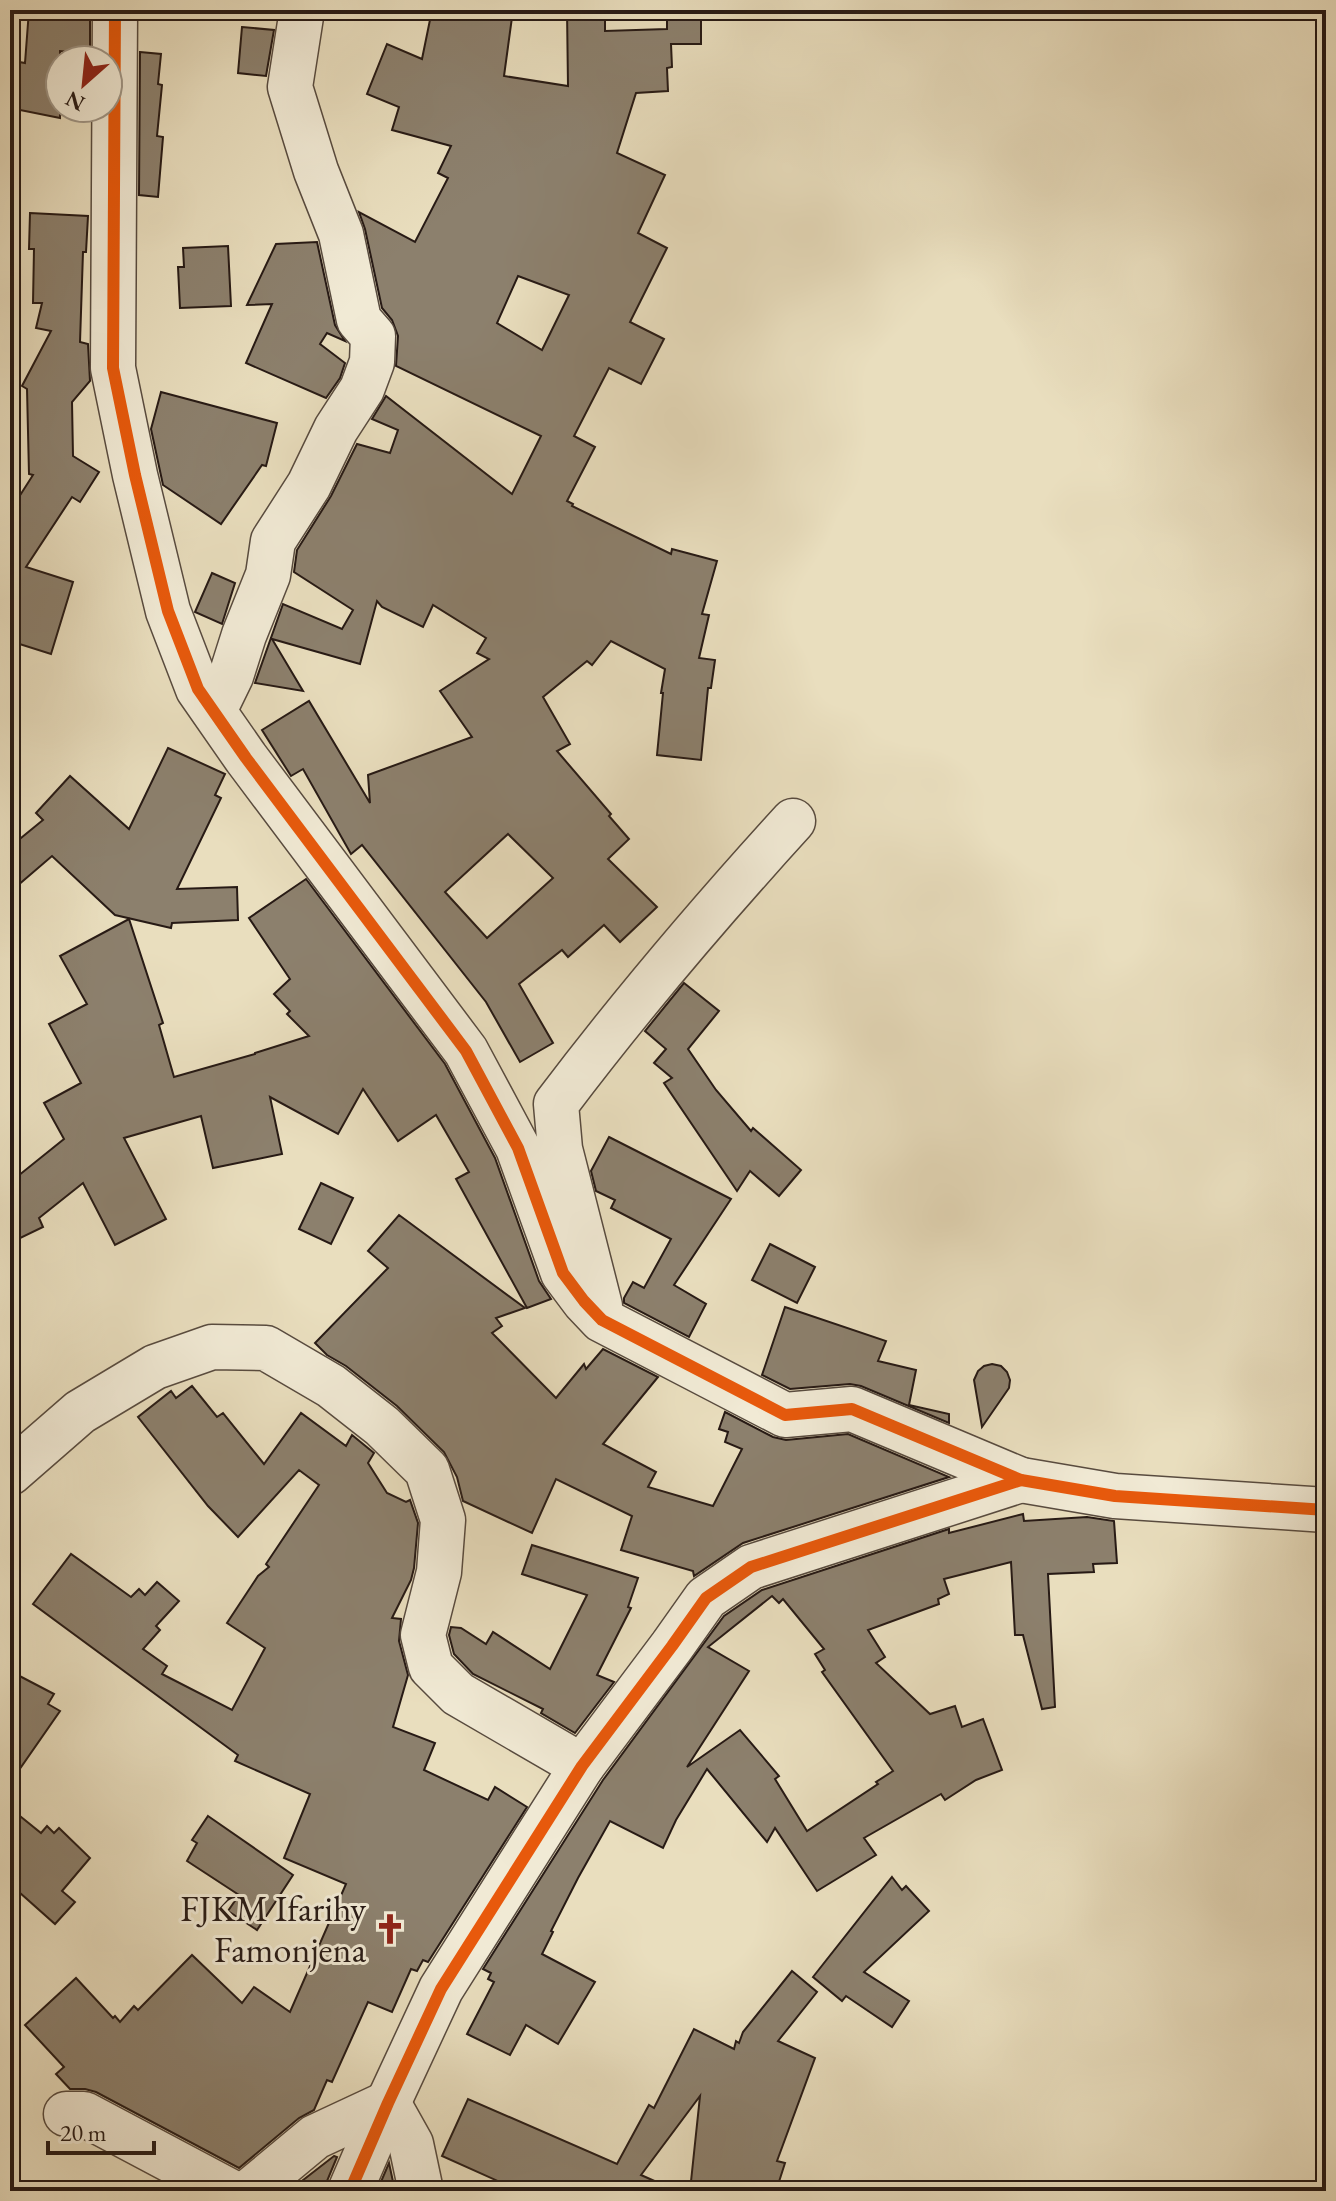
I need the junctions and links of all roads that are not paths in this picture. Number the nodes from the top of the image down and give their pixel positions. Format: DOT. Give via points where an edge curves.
graph roads {
  1 [pos="115,10"];
  2 [pos="302,10"];
  3 [pos="214,711"];
  4 [pos="793,821"];
  5 [pos="602,1320"];
  6 [pos="10,1473"];
  7 [pos="1021,1480"];
  8 [pos="1326,1510"];
  9 [pos="582,1766"];
  10 [pos="388,2103"];
  11 [pos="66,2114"];
  12 [pos="229,2191"];
  13 [pos="250,2191"];
  14 [pos="350,2191"];
  15 [pos="421,2191"];
  1 -- 3 [label="street" via="113,368 168,611 198,689"];
  2 -- 3 [label="street" via="290,87 341,234 359,320 373,336 372,362 309,485 273,541 268,575"];
  3 -- 5 [label="street" via="466,1051 518,1148 563,1273"];
  4 -- 5 [label="street" via="708,915 556,1104 560,1149"];
  5 -- 7 [label="street" via="785,1415 852,1409"];
  6 -- 9 [label="street" via="80,1412 155,1367 212,1347 266,1348 331,1386 427,1470 443,1520 439,1572 423,1635 431,1667 458,1694"];
  7 -- 8 [label="street" via="1115,1496"];
  7 -- 9 [label="street" via="751,1567 706,1598"];
  9 -- 10 [label="street" via="441,1989"];
  10 -- 13 [label="street" via="315,2137"];
  10 -- 14 [label="street"];
  10 -- 15 [label="street" via="411,2144"];
  11 -- 12 [label="street" via="84,2114"];
}
